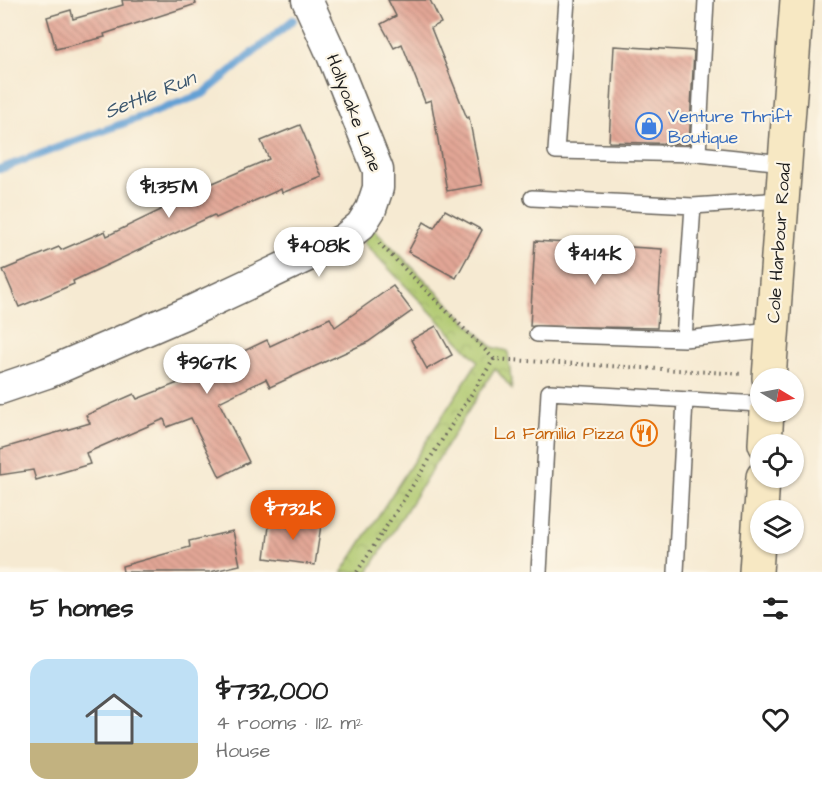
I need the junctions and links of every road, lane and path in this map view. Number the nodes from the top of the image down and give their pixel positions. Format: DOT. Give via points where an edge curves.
graph roads {
  1 [pos="307,0"];
  2 [pos="567,0"];
  3 [pos="706,0"];
  4 [pos="797,0"];
  5 [pos="698,154"];
  6 [pos="784,163"];
  7 [pos="532,198"];
  8 [pos="781,200"];
  9 [pos="693,206"];
  10 [pos="361,225"];
  11 [pos="772,330"];
  12 [pos="537,334"];
  13 [pos="684,339"];
  14 [pos="494,359"];
  15 [pos="768,368"];
  16 [pos="750,384"];
  17 [pos="0,389"];
  18 [pos="750,389"];
  19 [pos="685,400"];
  20 [pos="757,554"];
  21 [pos="357,572"];
  22 [pos="539,572"];
  23 [pos="676,572"];
  24 [pos="756,572"];
  1 -- 10 [label="street, Hollyoake Lane" via="378,170 375,199"];
  2 -- 5 [label="lane" via="556,151"];
  3 -- 5 [label="lane"];
  4 -- 6 [label="main road, Cole Harbour Road"];
  5 -- 6 [label="lane"];
  6 -- 8 [label="main road, Cole Harbour Road"];
  7 -- 9 [label="lane"];
  8 -- 9 [label="lane"];
  8 -- 11 [label="main road, Cole Harbour Road"];
  9 -- 13 [label="lane"];
  10 -- 14 [label="path"];
  10 -- 17 [label="street, Hollyoake Lane" via="344,239 191,311 48,373"];
  11 -- 13 [label="lane"];
  11 -- 15 [label="main road, Cole Harbour Road"];
  12 -- 13 [label="lane"];
  14 -- 16 [label="path"];
  14 -- 21 [label="path"];
  18 -- 19 [label="lane"];
  19 -- 22 [label="lane" via="549,392"];
  19 -- 23 [label="lane"];
  20 -- 24 [label="main road"];
}
